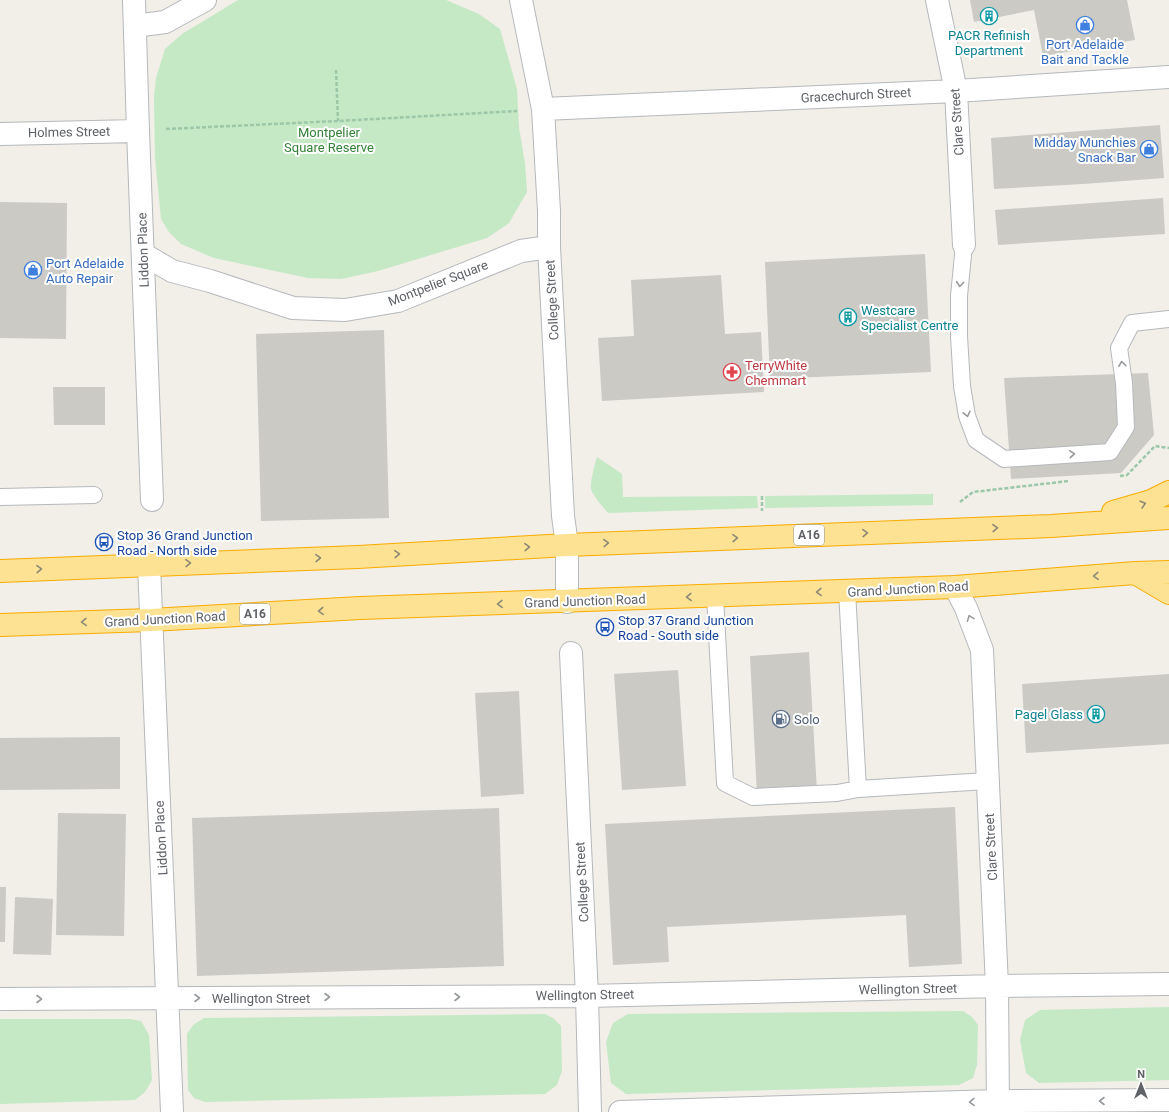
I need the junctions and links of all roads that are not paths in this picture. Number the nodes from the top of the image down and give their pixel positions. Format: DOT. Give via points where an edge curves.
graph roads {
  1 [pos="134,0"];
  2 [pos="205,0"];
  3 [pos="521,0"];
  4 [pos="937,0"];
  5 [pos="135,26"];
  6 [pos="1169,77"];
  7 [pos="956,91"];
  8 [pos="543,109"];
  9 [pos="138,130"];
  10 [pos="0,134"];
  11 [pos="964,246"];
  12 [pos="550,247"];
  13 [pos="143,254"];
  14 [pos="1169,319"];
  15 [pos="1169,492"];
  16 [pos="94,495"];
  17 [pos="0,497"];
  18 [pos="152,500"];
  19 [pos="1169,518"];
  20 [pos="1051,526"];
  21 [pos="567,545"];
  22 [pos="149,565"];
  23 [pos="0,571"];
  24 [pos="1169,572"];
  25 [pos="1135,573"];
  26 [pos="955,587"];
  27 [pos="847,591"];
  28 [pos="1169,593"];
  29 [pos="715,596"];
  30 [pos="567,602"];
  31 [pos="151,620"];
  32 [pos="0,625"];
  33 [pos="571,653"];
  34 [pos="988,781"];
  35 [pos="858,789"];
  36 [pos="1169,984"];
  37 [pos="997,986"];
  38 [pos="588,996"];
  39 [pos="167,998"];
  40 [pos="0,1000"];
  41 [pos="1169,1100"];
  42 [pos="998,1107"];
  43 [pos="172,1112"];
  44 [pos="590,1112"];
  45 [pos="620,1112"];
  1 -- 5 [label="street, Liddon Place"];
  2 -- 5 [label="street" via="165,22"];
  3 -- 8 [label="street, College Street"];
  4 -- 7 [label="street, Clare Street"];
  5 -- 9 [label="street, Liddon Place"];
  6 -- 7 [label="street, Gracechurch Street"];
  7 -- 8 [label="street, Gracechurch Street"];
  7 -- 11 [label="street, Clare Street"];
  8 -- 12 [label="street, College Street"];
  9 -- 10 [label="street, Holmes Street"];
  9 -- 13 [label="street, Liddon Place"];
  11 -- 14 [label="lane, one-way" via="959,296 959,336 967,416 976,440 1004,459 1110,452 1126,427 1119,348 1132,323"];
  12 -- 13 [label="street, Montpelier Square" via="521,251 398,301 345,310 292,308 172,271"];
  12 -- 21 [label="street, College Street" via="563,516"];
  13 -- 18 [label="street, Liddon Place"];
  20 -- 15 [label="highway, one-way" via="1151,501"];
  16 -- 17 [label="lane"];
  19 -- 20 [label="highway, A16"];
  21 -- 20 [label="highway, A16, one-way"];
  22 -- 21 [label="highway, A16, one-way"];
  21 -- 30 [label="street, College Street"];
  23 -- 22 [label="highway, A16, one-way"];
  22 -- 31 [label="street, Liddon Place"];
  24 -- 25 [label="highway, Grand Junction Road / A16"];
  25 -- 26 [label="highway, Grand Junction Road / A16, one-way"];
  25 -- 28 [label="highway"];
  26 -- 27 [label="highway, Grand Junction Road / A16"];
  34 -- 26 [label="street, Clare Street, one-way" via="982,650"];
  27 -- 29 [label="highway, Grand Junction Road / A16, one-way"];
  27 -- 35 [label="lane"];
  29 -- 30 [label="highway, Grand Junction Road / A16, one-way"];
  29 -- 35 [label="lane" via="725,783 753,798 837,793"];
  30 -- 31 [label="highway, Grand Junction Road / A16, one-way" via="360,608"];
  31 -- 32 [label="highway, Grand Junction Road / A16, one-way"];
  31 -- 39 [label="street, Liddon Place"];
  33 -- 38 [label="street, College Street"];
  34 -- 35 [label="lane"];
  34 -- 37 [label="street, Clare Street"];
  36 -- 37 [label="street, Wellington Street"];
  37 -- 38 [label="street, Wellington Street"];
  37 -- 42 [label="street, Clare Street"];
  39 -- 38 [label="street, Wellington Street, one-way"];
  38 -- 44 [label="street, College Street"];
  40 -- 39 [label="street, Wellington Street, one-way"];
  39 -- 43 [label="street, Liddon Place"];
  41 -- 42 [label="street, one-way"];
  42 -- 45 [label="street, one-way"];
}
